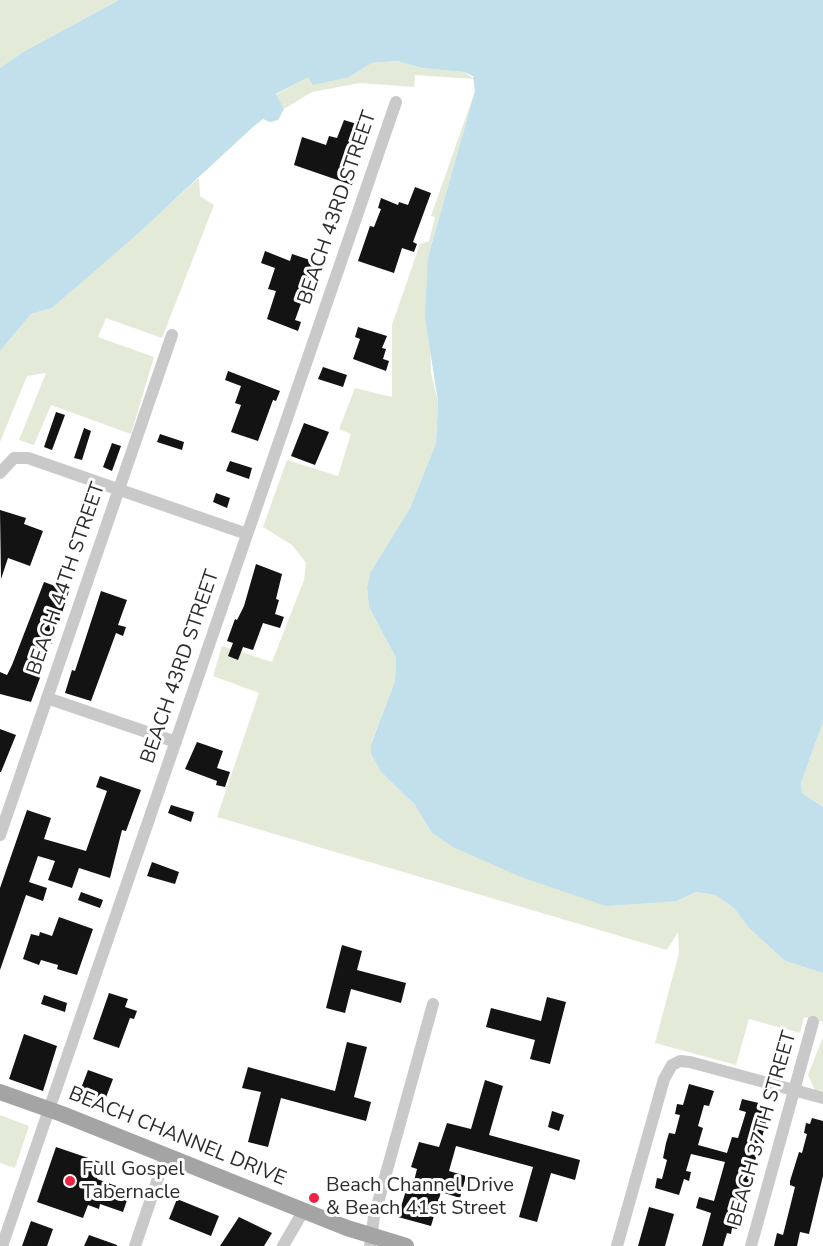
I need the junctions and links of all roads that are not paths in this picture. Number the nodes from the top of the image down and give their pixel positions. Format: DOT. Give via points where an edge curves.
graph roads {
  1 [pos="396,102"];
  2 [pos="172,335"];
  3 [pos="0,472"];
  4 [pos="118,489"];
  5 [pos="247,534"];
  6 [pos="47,698"];
  7 [pos="176,742"];
  8 [pos="0,835"];
  9 [pos="433,1004"];
  10 [pos="813,1022"];
  11 [pos="794,1090"];
  12 [pos="0,1092"];
  13 [pos="823,1098"];
  14 [pos="49,1109"];
  15 [pos="166,1155"];
  16 [pos="304,1210"];
  17 [pos="371,1241"];
  18 [pos="2,1246"];
  19 [pos="135,1246"];
  20 [pos="283,1246"];
  21 [pos="406,1246"];
  22 [pos="617,1246"];
  23 [pos="751,1246"];
  1 -- 5 [label="street, BEACH 43RD STREET"];
  2 -- 4 [label="street, BEACH 44TH STREET"];
  3 -- 4 [label="street" via="14,458 33,459"];
  4 -- 5 [label="street"];
  4 -- 6 [label="street, BEACH 44TH STREET"];
  5 -- 7 [label="street, BEACH 43RD STREET"];
  6 -- 7 [label="street"];
  6 -- 8 [label="street, BEACH 44TH STREET"];
  7 -- 14 [label="street, BEACH 43RD STREET"];
  9 -- 17 [label="street" via="374,1217"];
  10 -- 11 [label="street, BEACH 37TH STREET"];
  11 -- 13 [label="street"];
  11 -- 22 [label="street" via="690,1062 680,1061 670,1067"];
  11 -- 23 [label="street, BEACH 37TH STREET"];
  12 -- 14 [label="main road, BEACH CHANNEL DRIVE"];
  14 -- 15 [label="main road, BEACH CHANNEL DRIVE"];
  14 -- 18 [label="street, BEACH 43RD STREET"];
  15 -- 16 [label="main road, BEACH CHANNEL DRIVE"];
  15 -- 19 [label="street"];
  16 -- 17 [label="main road, BEACH CHANNEL DRIVE"];
  16 -- 20 [label="street"];
  17 -- 21 [label="main road, BEACH CHANNEL DRIVE"];
}
